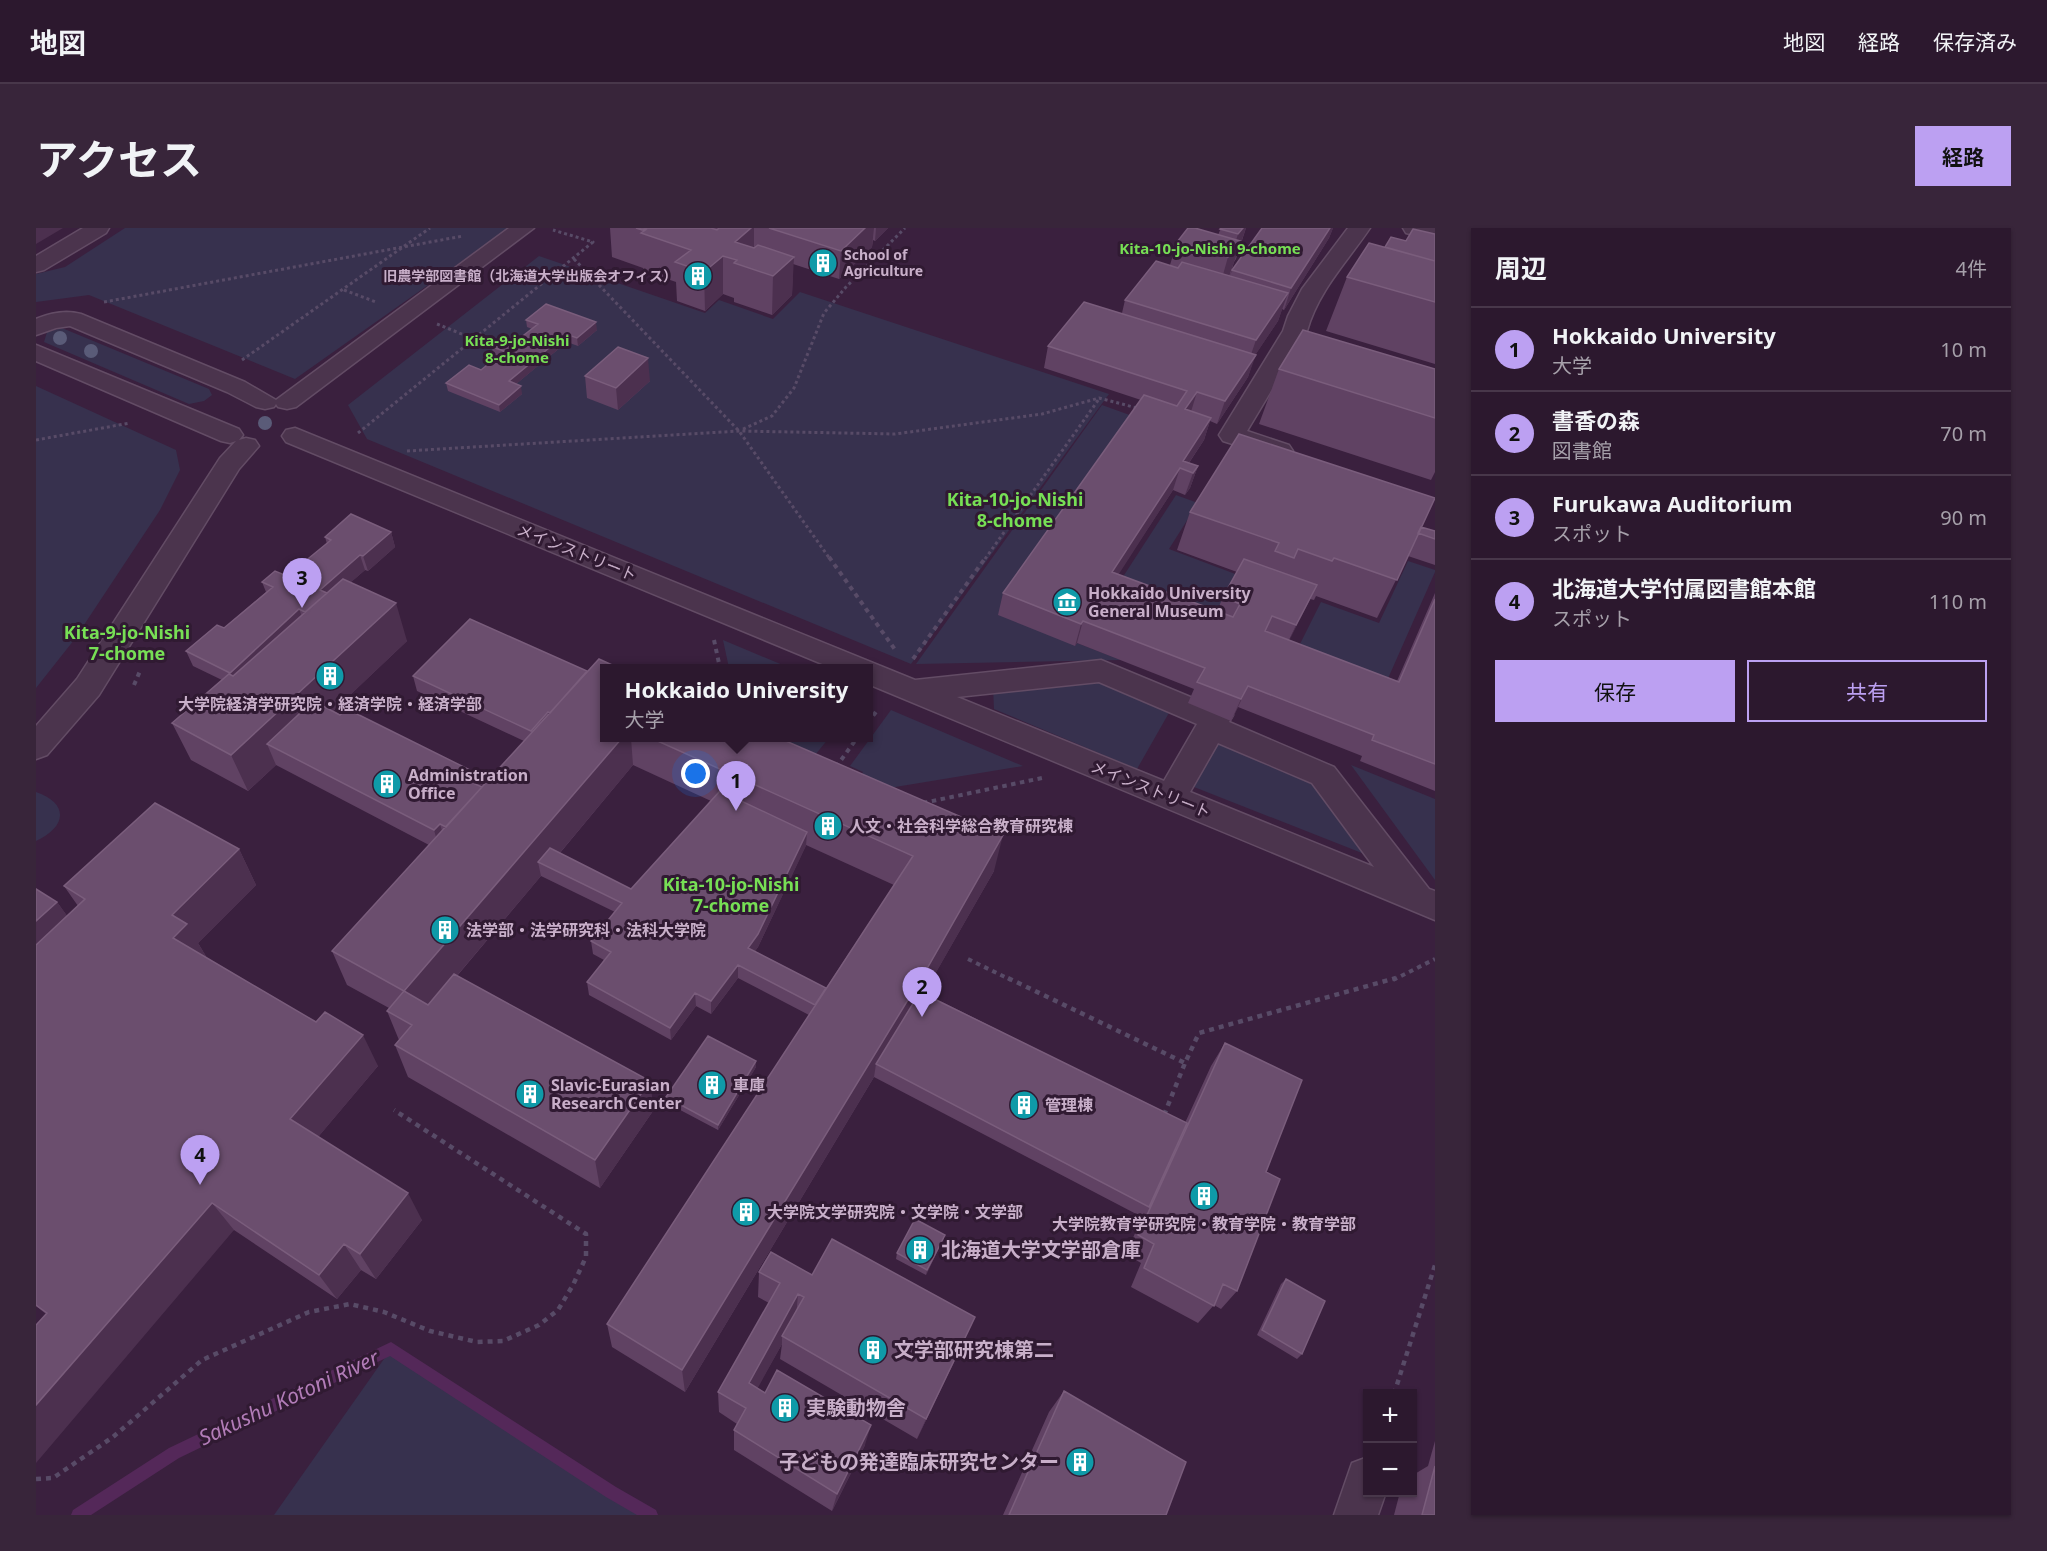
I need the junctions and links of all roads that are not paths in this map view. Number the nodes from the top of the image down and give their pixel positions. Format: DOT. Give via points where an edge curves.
graph roads {
  1 [pos="98,228"];
  2 [pos="523,228"];
  3 [pos="1359,228"];
  4 [pos="1414,228"];
  5 [pos="1435,234"];
  6 [pos="36,265"];
  7 [pos="41,321"];
  8 [pos="36,352"];
  9 [pos="276,402"];
  10 [pos="263,442"];
  11 [pos="1299,458"];
  12 [pos="846,664"];
  13 [pos="873,674"];
  14 [pos="901,686"];
  15 [pos="1214,720"];
  16 [pos="36,747"];
  17 [pos="1171,797"];
  18 [pos="1426,902"];
  19 [pos="1363,1494"];
  20 [pos="1356,1515"];
  1 -- 6 [label="street"];
  2 -- 9 [label="street"];
  3 -- 11 [label="street" via="1298,315 1295,331 1232,435"];
  4 -- 5 [label="street"];
  7 -- 9 [label="street" via="73,319"];
  8 -- 10 [label="street, メインストリート"];
  9 -- 10 [label="street" via="302,410 302,430"];
  9 -- 10 [label="street" via="253,405 235,415 229,429"];
  10 -- 12 [label="street, メインストリート"];
  10 -- 16 [label="street" via="229,464 88,687"];
  13 -- 14 [label="street, メインストリート"];
  14 -- 15 [label="street" via="1101,671"];
  14 -- 17 [label="street, メインストリート"];
  15 -- 17 [label="street"];
  15 -- 18 [label="street" via="1323,775"];
  17 -- 18 [label="street, メインストリート"];
  19 -- 20 [label="street"];
}
